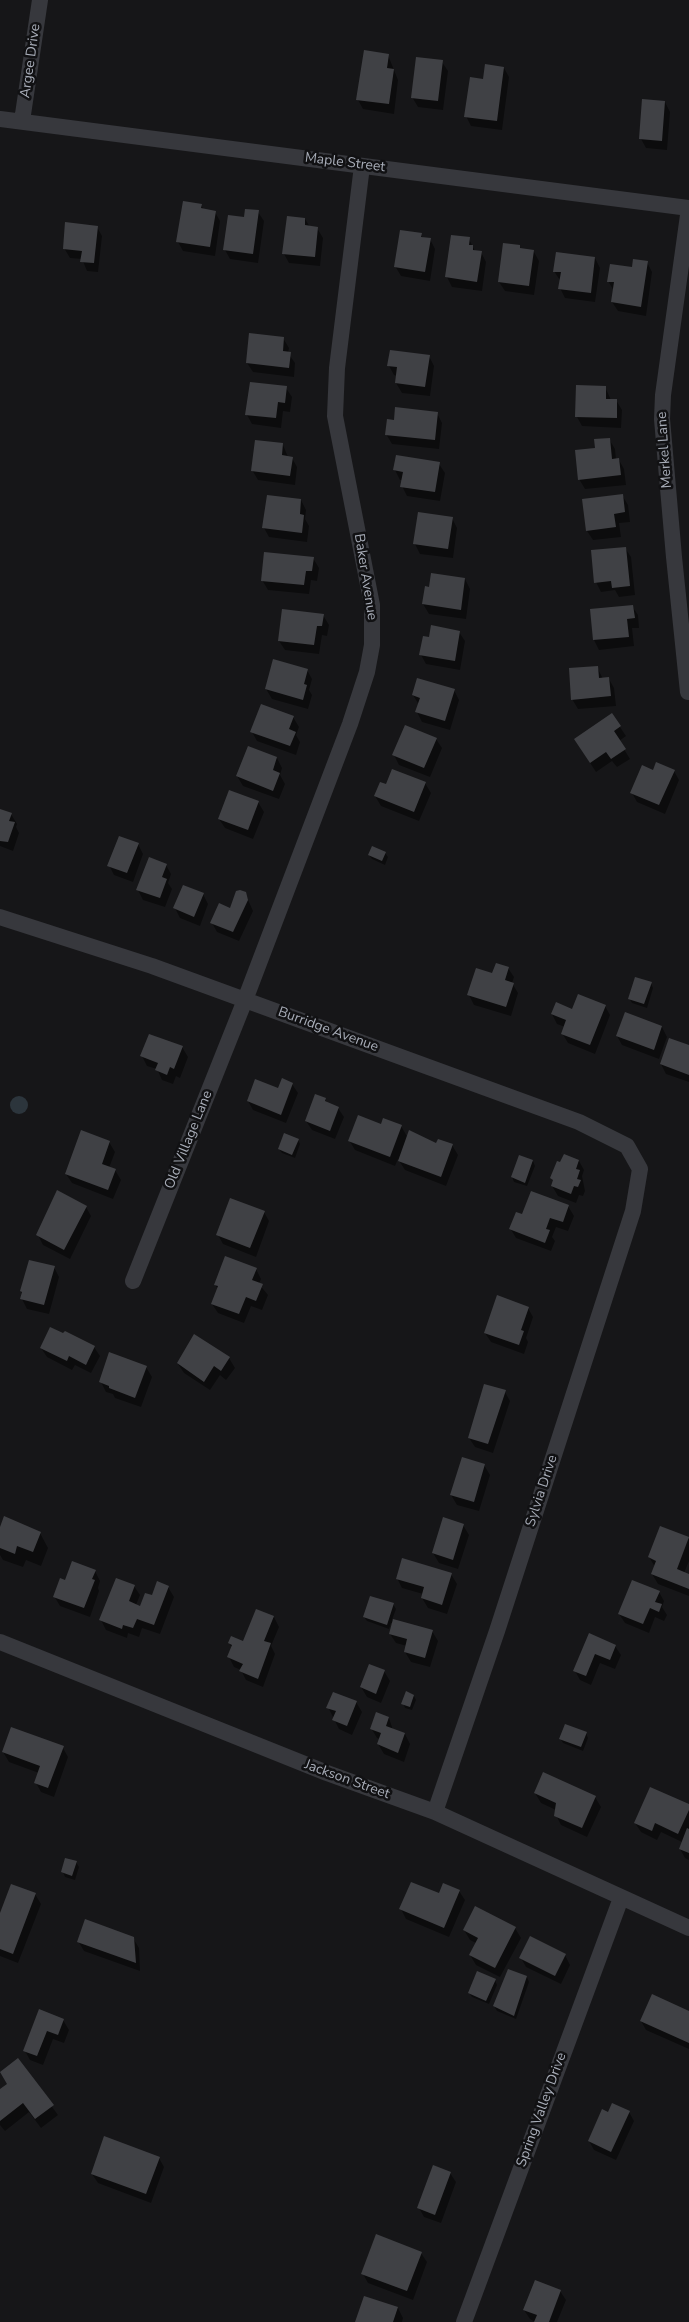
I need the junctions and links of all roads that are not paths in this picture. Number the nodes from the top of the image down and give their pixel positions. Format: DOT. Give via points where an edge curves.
graph roads {
  1 [pos="40,0"];
  2 [pos="0,119"];
  3 [pos="22,121"];
  4 [pos="362,166"];
  5 [pos="689,208"];
  6 [pos="688,692"];
  7 [pos="0,917"];
  8 [pos="245,1000"];
  9 [pos="640,1169"];
  10 [pos="133,1281"];
  11 [pos="0,1642"];
  12 [pos="435,1812"];
  13 [pos="621,1898"];
  14 [pos="689,1928"];
  15 [pos="464,2322"];
  1 -- 3 [label="street, Argee Drive"];
  2 -- 3 [label="street, Maple Street"];
  3 -- 4 [label="street, Maple Street"];
  4 -- 5 [label="street, Maple Street"];
  4 -- 8 [label="street, Baker Avenue" via="337,368 335,416 368,576 372,645 362,692"];
  5 -- 6 [label="street, Merkel Lane" via="662,419"];
  7 -- 8 [label="street, Burridge Avenue"];
  8 -- 9 [label="street, Burridge Avenue" via="579,1122 627,1146"];
  8 -- 10 [label="street, Old Village Lane"];
  9 -- 12 [label="street, Sylvia Drive" via="633,1211 500,1623"];
  11 -- 12 [label="street, Jackson Street" via="327,1773"];
  12 -- 13 [label="street, Jackson Street"];
  13 -- 14 [label="street, Jackson Street"];
  13 -- 15 [label="street, Spring Valley Drive"];
}
